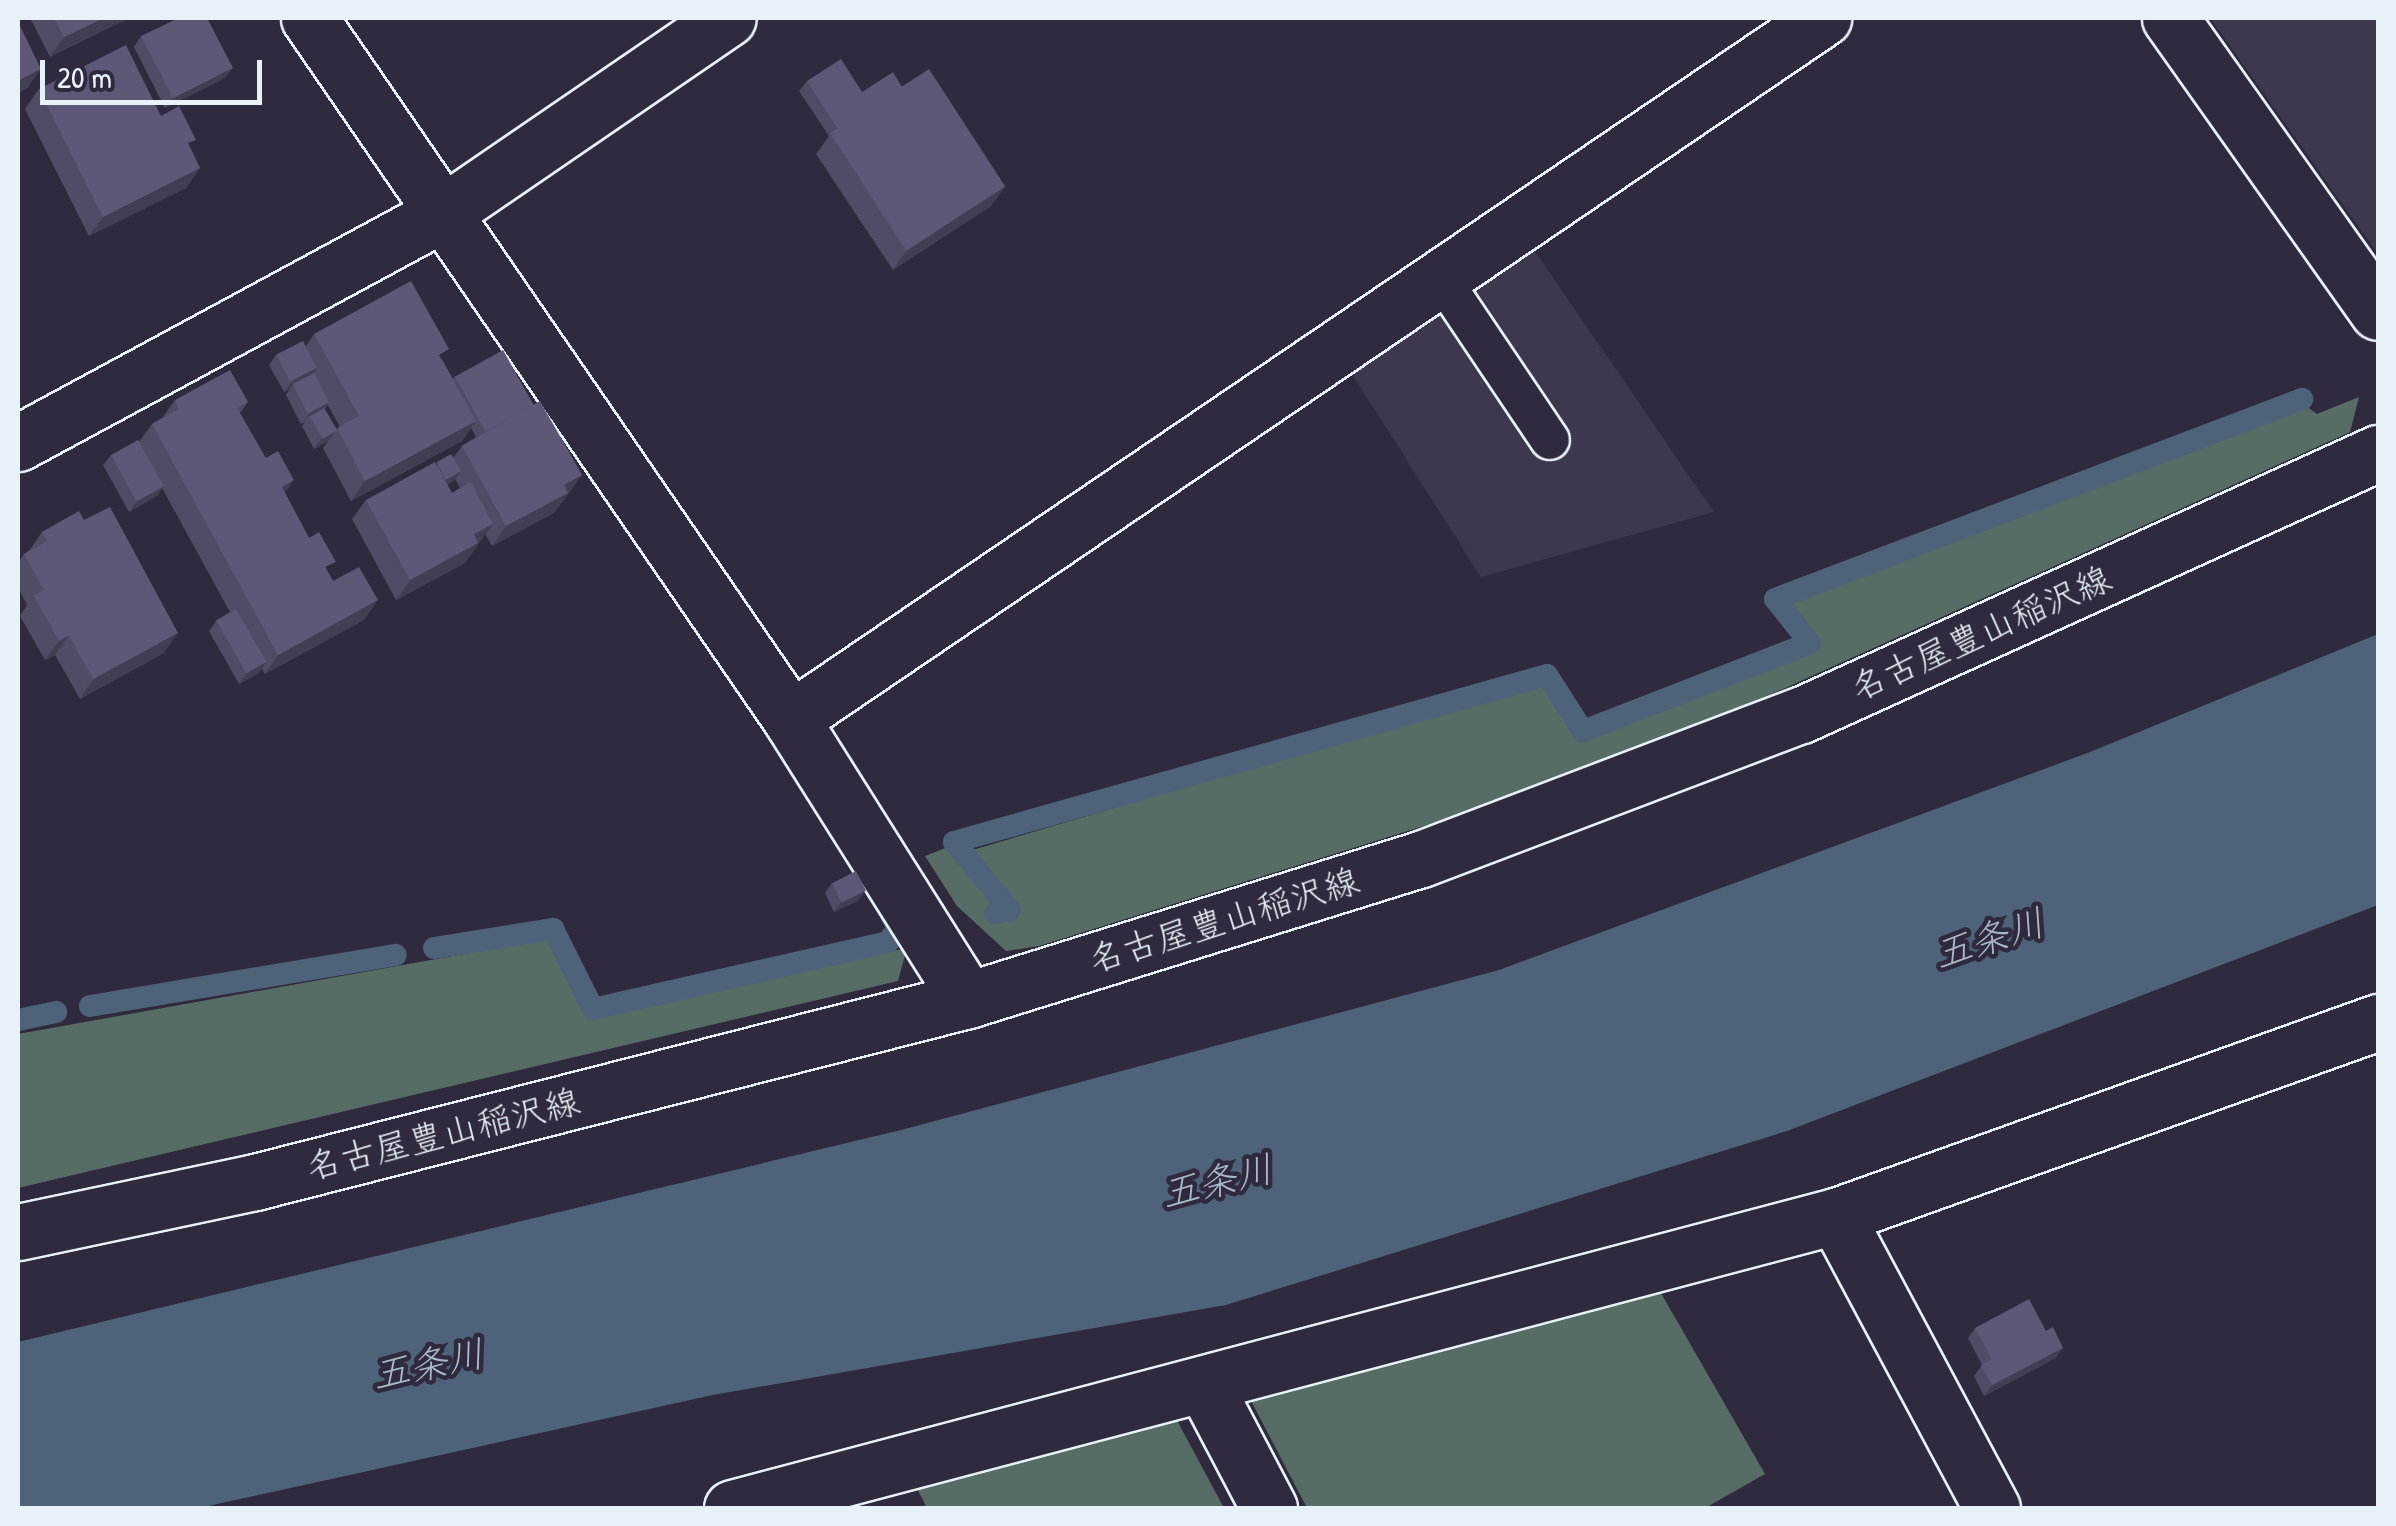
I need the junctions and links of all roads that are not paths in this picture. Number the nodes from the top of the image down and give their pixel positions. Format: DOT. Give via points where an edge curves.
graph roads {
  1 [pos="309,18"];
  2 [pos="728,18"];
  3 [pos="1824,18"];
  4 [pos="2170,18"];
  5 [pos="443,213"];
  6 [pos="1441,278"];
  7 [pos="2378,312"];
  8 [pos="1550,440"];
  9 [pos="18,443"];
  10 [pos="2378,453"];
  11 [pos="791,719"];
  12 [pos="968,1000"];
  13 [pos="2378,1022"];
  14 [pos="1836,1216"];
  15 [pos="18,1232"];
  16 [pos="1205,1386"];
  17 [pos="732,1508"];
  18 [pos="1269,1508"];
  19 [pos="1992,1508"];
  1 -- 5 [label="street"];
  2 -- 5 [label="street"];
  3 -- 6 [label="street"];
  4 -- 7 [label="street"];
  5 -- 9 [label="street"];
  5 -- 11 [label="street"];
  6 -- 8 [label="lane"];
  6 -- 11 [label="street"];
  10 -- 12 [label="street, 名古屋豊山稲沢線" via="1800,715 1615,789 1421,859"];
  11 -- 12 [label="street"];
  12 -- 15 [label="street, 名古屋豊山稲沢線" via="255,1182"];
  13 -- 14 [label="street"];
  14 -- 16 [label="street"];
  14 -- 19 [label="street"];
  16 -- 17 [label="street"];
  16 -- 18 [label="street"];
}
